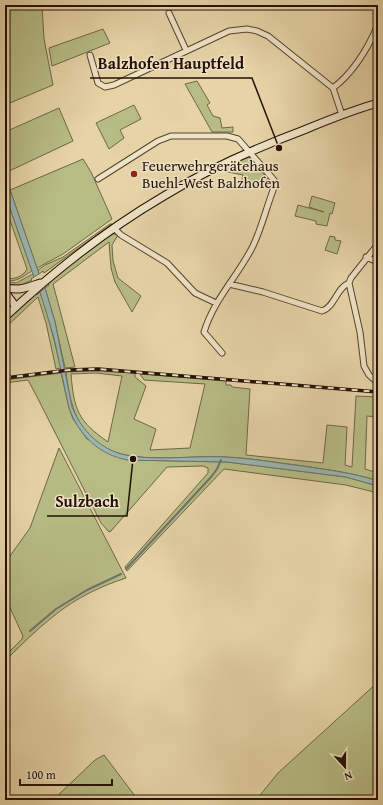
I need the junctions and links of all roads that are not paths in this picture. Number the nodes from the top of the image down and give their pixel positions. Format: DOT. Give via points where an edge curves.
graph roads {
  1 [pos="169,13"];
  2 [pos="378,25"];
  3 [pos="186,50"];
  4 [pos="90,55"];
  5 [pos="332,88"];
  6 [pos="378,103"];
  7 [pos="342,115"];
  8 [pos="250,152"];
  9 [pos="98,179"];
  10 [pos="114,228"];
  11 [pos="378,244"];
  12 [pos="366,257"];
  13 [pos="378,262"];
  14 [pos="349,283"];
  15 [pos="229,284"];
  16 [pos="5,287"];
  17 [pos="34,288"];
  18 [pos="5,292"];
  19 [pos="216,304"];
  20 [pos="16,306"];
  21 [pos="5,316"];
  22 [pos="222,353"];
  23 [pos="378,383"];
  1 -- 3 [label="street"];
  2 -- 5 [label="street" via="365,52"];
  3 -- 4 [label="street" via="128,79 105,87 98,83"];
  3 -- 5 [label="street" via="229,31 242,28 253,30 268,36"];
  5 -- 7 [label="street"];
  6 -- 7 [label="street"];
  7 -- 8 [label="street"];
  8 -- 9 [label="street" via="233,136 172,136 158,140"];
  8 -- 10 [label="street" via="165,195"];
  8 -- 15 [label="street" via="274,180 275,185 253,246"];
  10 -- 17 [label="street"];
  10 -- 19 [label="street" via="167,263 195,293"];
  11 -- 12 [label="street"];
  12 -- 13 [label="street"];
  12 -- 14 [label="street"];
  14 -- 15 [label="street" via="344,284 328,308 322,311 264,292"];
  14 -- 23 [label="street" via="360,332 364,366 367,373"];
  15 -- 19 [label="street"];
  16 -- 17 [label="street" via="12,290"];
  17 -- 20 [label="street"];
  18 -- 20 [label="street"];
  19 -- 22 [label="street" via="204,332"];
  20 -- 21 [label="street"];
}
